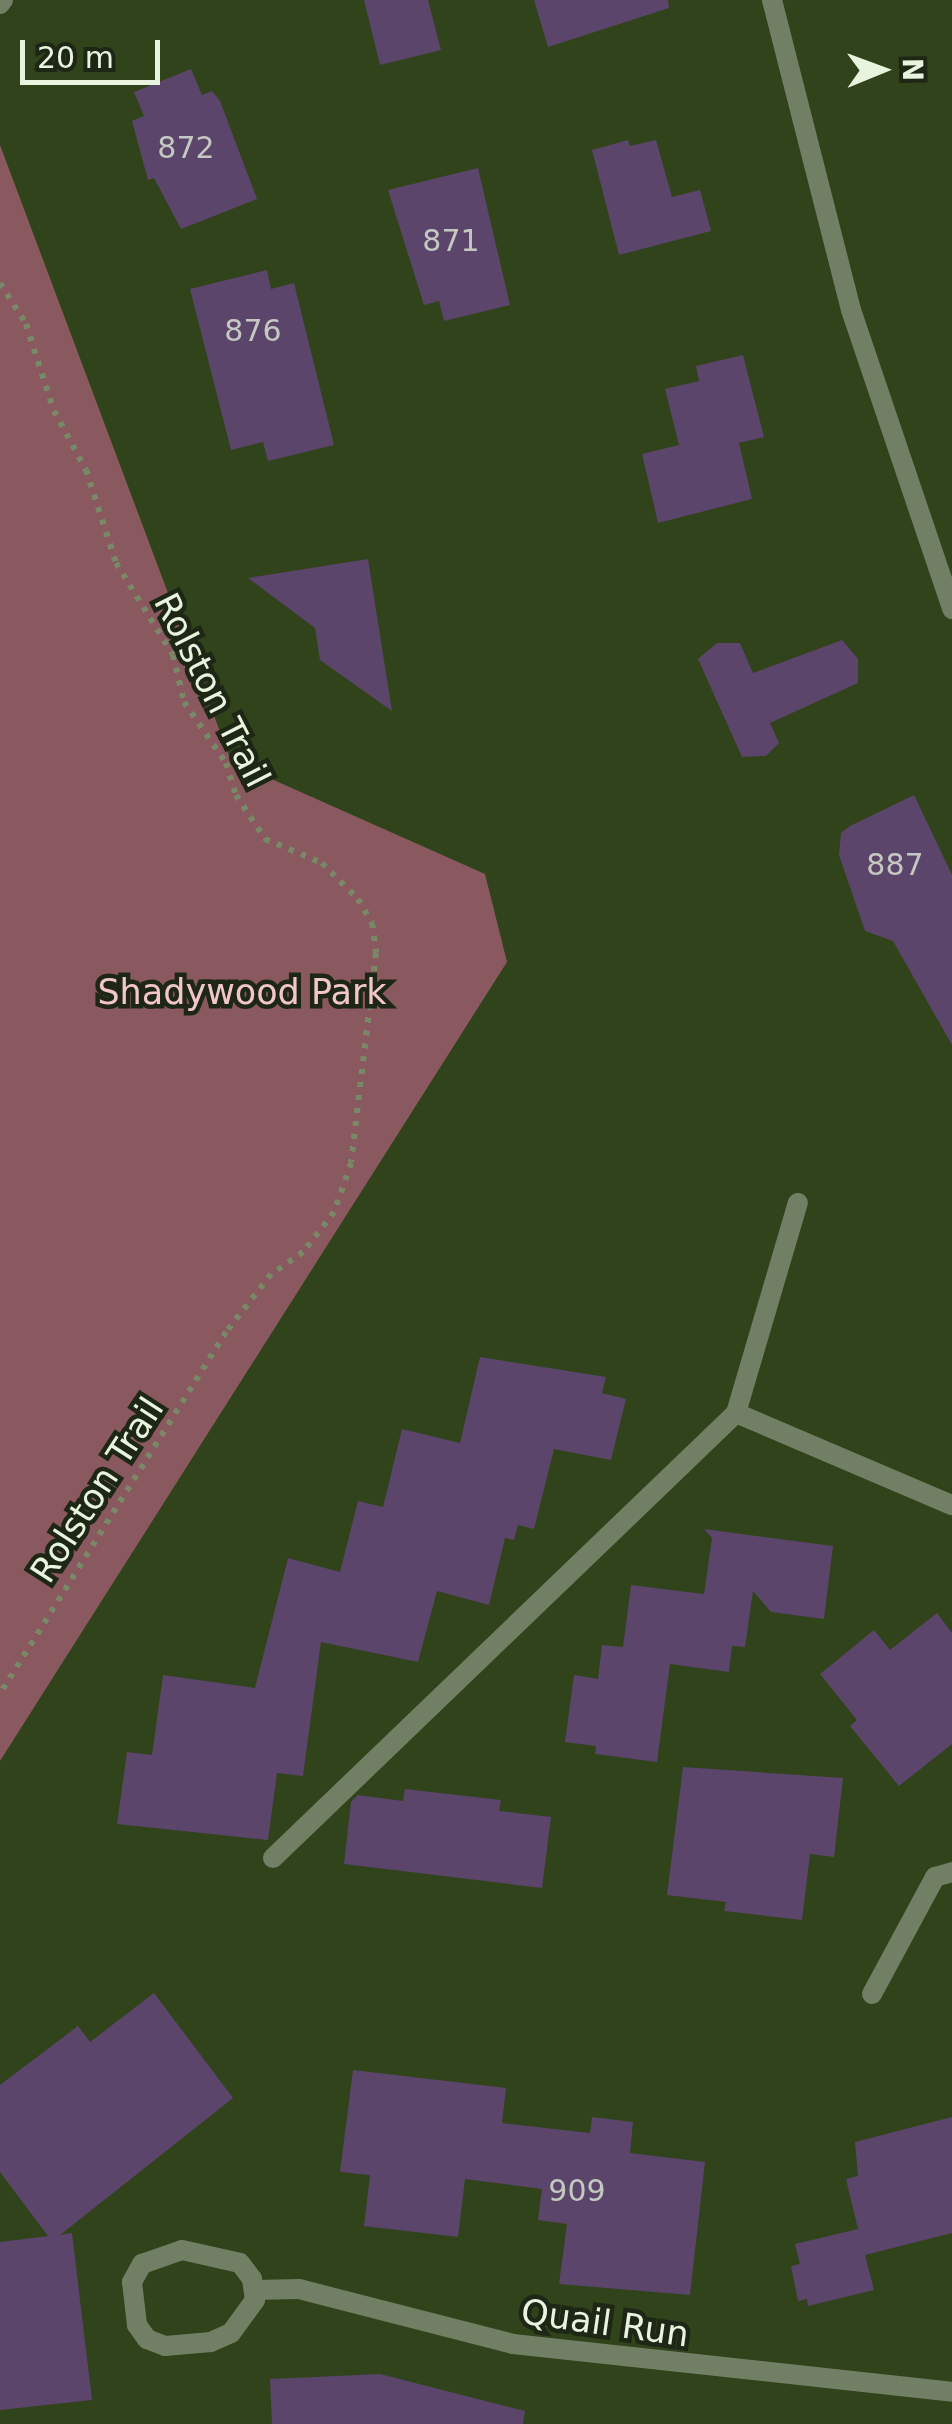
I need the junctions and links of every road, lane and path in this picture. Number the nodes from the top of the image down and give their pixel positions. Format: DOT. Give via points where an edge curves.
graph roads {
  1 [pos="772,0"];
  2 [pos="0,282"];
  3 [pos="952,609"];
  4 [pos="798,1203"];
  5 [pos="736,1414"];
  6 [pos="952,1505"];
  7 [pos="0,1693"];
  8 [pos="273,1858"];
  9 [pos="952,1872"];
  10 [pos="872,1994"];
  11 [pos="254,2290"];
  12 [pos="952,2392"];
  1 -- 3 [label="street" via="851,310"];
  2 -- 7 [label="path, Rolston Trail" via="26,324 116,563 174,655 184,702 226,762 236,795 266,839 322,863 358,899 372,923 376,953 352,1162 334,1212 303,1252 271,1274 226,1332"];
  4 -- 5 [label="street"];
  5 -- 6 [label="street"];
  5 -- 8 [label="street"];
  9 -- 10 [label="street" via="935,1878"];
  11 -- 11 [label="street" via="240,2263 182,2250 142,2264 130,2305 147,2339 186,2346 230,2332 246,2318"];
  11 -- 12 [label="street, Quail Run" via="299,2289 513,2344"];
}
